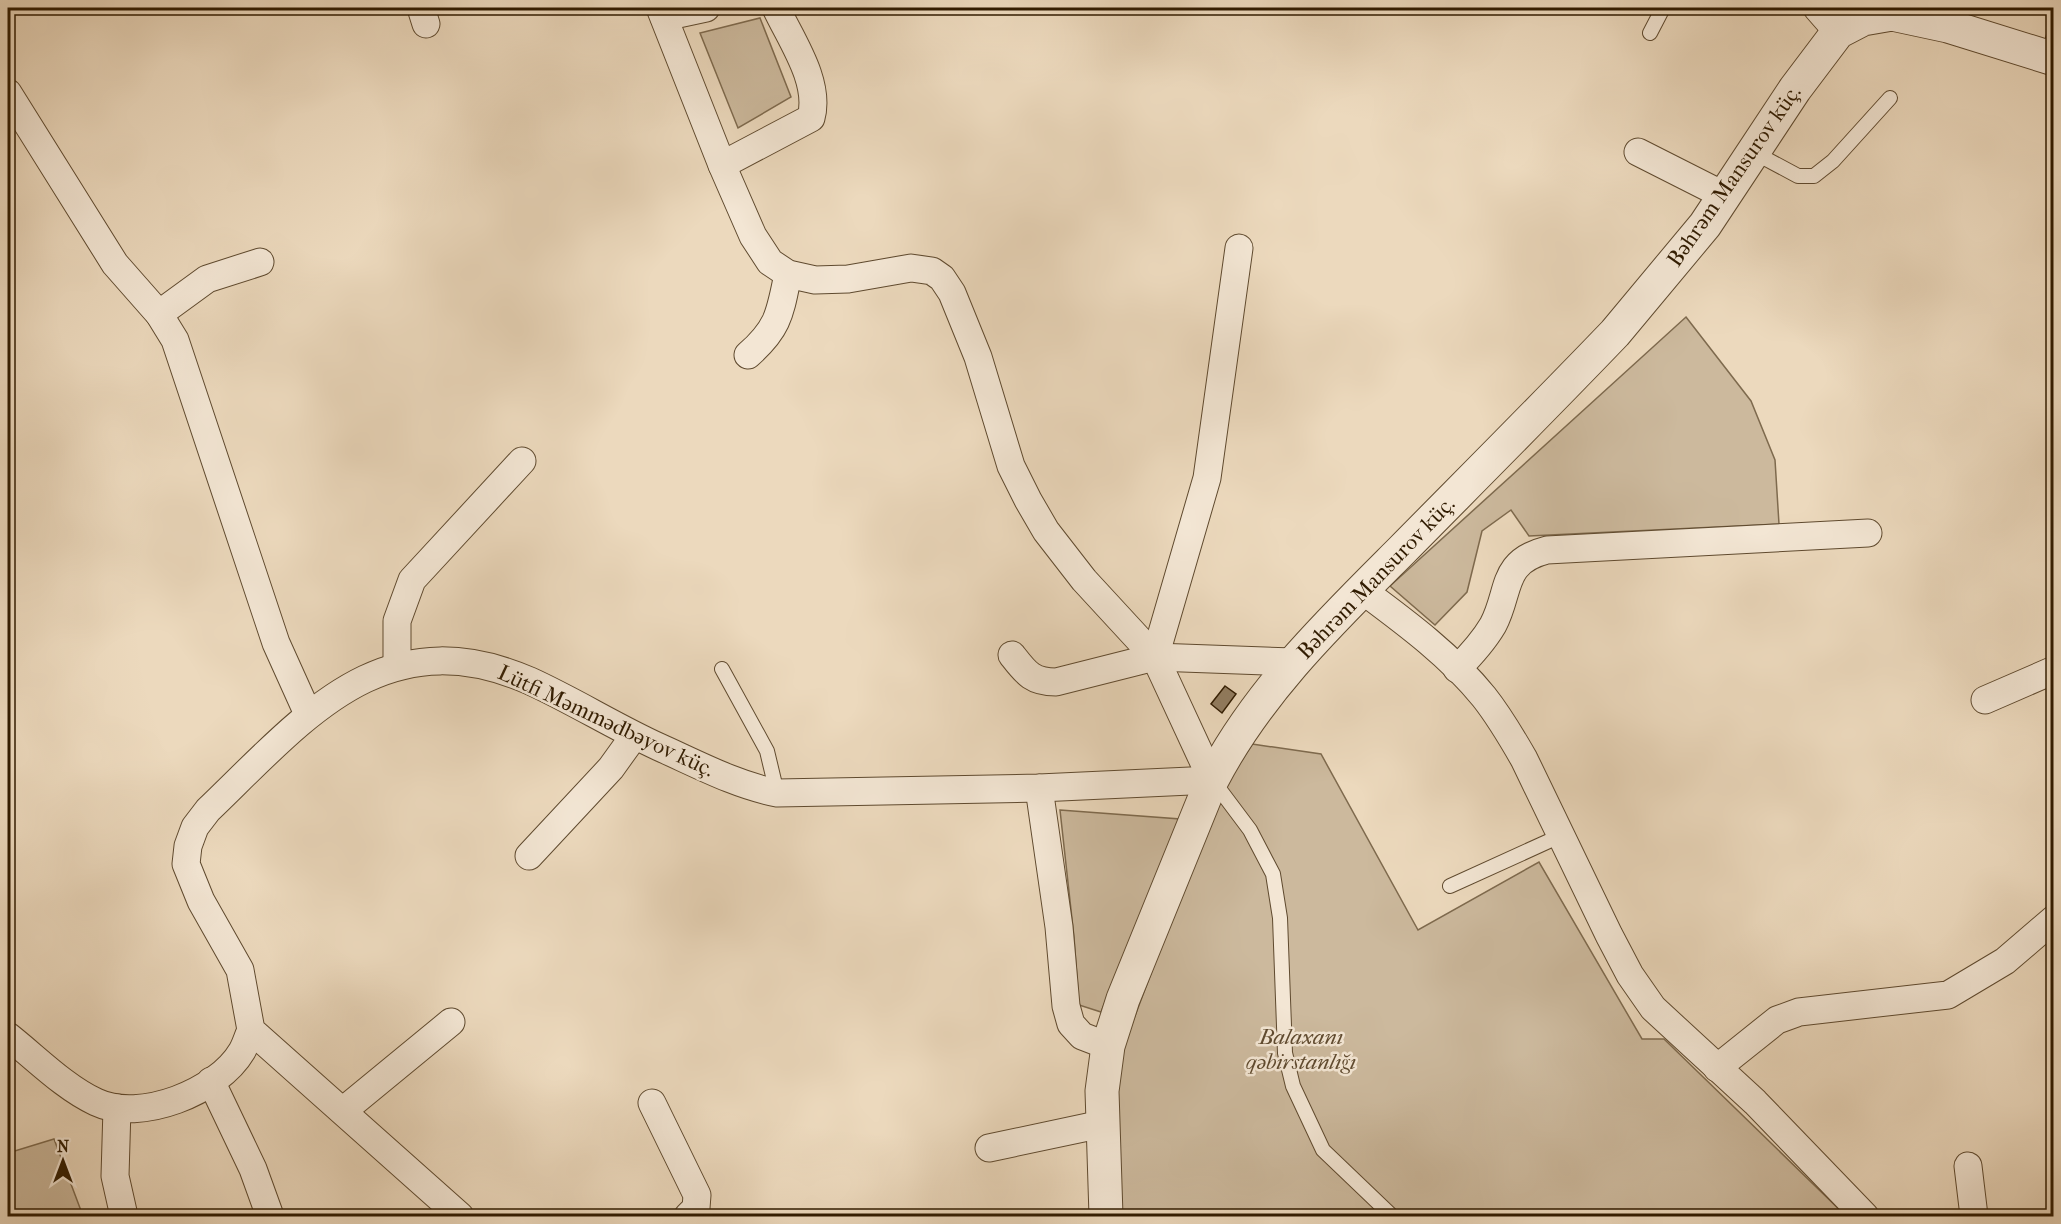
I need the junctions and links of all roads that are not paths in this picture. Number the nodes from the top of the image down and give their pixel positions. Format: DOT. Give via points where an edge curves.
graph roads {
  1 [pos="706,8"];
  2 [pos="776,8"];
  3 [pos="1663,8"];
  4 [pos="1893,11"];
  5 [pos="662,12"];
  6 [pos="1827,20"];
  7 [pos="1650,33"];
  8 [pos="2052,51"];
  9 [pos="8,93"];
  10 [pos="1890,98"];
  11 [pos="1638,152"];
  12 [pos="1755,153"];
  13 [pos="722,165"];
  14 [pos="1725,196"];
  15 [pos="1239,248"];
  16 [pos="260,262"];
  17 [pos="788,274"];
  18 [pos="159,314"];
  19 [pos="748,355"];
  20 [pos="522,461"];
  21 [pos="1868,533"];
  22 [pos="1362,590"];
  23 [pos="1012,655"];
  24 [pos="1155,657"];
  25 [pos="1294,662"];
  26 [pos="397,665"];
  27 [pos="722,669"];
  28 [pos="1457,669"];
  29 [pos="2054,670"];
  30 [pos="1985,700"];
  31 [pos="308,714"];
  32 [pos="634,736"];
  33 [pos="1212,780"];
  34 [pos="1040,788"];
  35 [pos="777,793"];
  36 [pos="1560,836"];
  37 [pos="529,856"];
  38 [pos="1450,886"];
  39 [pos="2054,919"];
  40 [pos="451,1023"];
  41 [pos="251,1030"];
  42 [pos="8,1036"];
  43 [pos="1108,1046"];
  44 [pos="1717,1068"];
  45 [pos="211,1081"];
  46 [pos="652,1103"];
  47 [pos="117,1108"];
  48 [pos="344,1110"];
  49 [pos="1102,1124"];
  50 [pos="989,1148"];
  51 [pos="1968,1166"];
  52 [pos="124,1216"];
  53 [pos="270,1216"];
  54 [pos="460,1216"];
  55 [pos="688,1216"];
  56 [pos="1107,1216"];
  57 [pos="1392,1216"];
  58 [pos="1865,1216"];
  59 [pos="1974,1216"];
  1 -- 5 [label="street"];
  2 -- 13 [label="street" via="811,84 811,118"];
  3 -- 7 [label="lane"];
  4 -- 6 [label="street" via="1863,19"];
  4 -- 8 [label="street"];
  5 -- 13 [label="street"];
  6 -- 12 [label="street, Bəhrəm Mansurov küç." via="1795,89"];
  9 -- 18 [label="street" via="115,264"];
  10 -- 12 [label="lane" via="1833,162 1814,176 1798,176"];
  11 -- 14 [label="street"];
  12 -- 14 [label="street, Bəhrəm Mansurov küç."];
  13 -- 17 [label="street" via="753,236 770,262"];
  14 -- 22 [label="street, Bəhrəm Mansurov küç." via="1615,333"];
  15 -- 24 [label="street" via="1207,478"];
  16 -- 18 [label="street" via="207,279"];
  17 -- 19 [label="street" via="779,317 767,339"];
  17 -- 24 [label="street" via="814,280 848,279 911,268 932,271 942,278 978,357 1011,466 1028,500 1084,580"];
  18 -- 31 [label="street" via="184,362 276,643"];
  20 -- 26 [label="street" via="412,580 397,621"];
  21 -- 28 [label="street" via="1547,550 1528,555 1511,573 1494,623 1479,647"];
  22 -- 25 [label="street, Bəhrəm Mansurov küç."];
  22 -- 28 [label="street"];
  23 -- 24 [label="street" via="1029,678 1042,682 1056,682"];
  24 -- 25 [label="street"];
  24 -- 33 [label="street"];
  25 -- 33 [label="street, Bəhrəm Mansurov küç." via="1244,725"];
  26 -- 31 [label="street, Lütfi Məmmədbəyov küç." via="342,690"];
  26 -- 32 [label="street, Lütfi Məmmədbəyov küç." via="467,662 498,670 530,681"];
  27 -- 35 [label="lane" via="767,751"];
  28 -- 36 [label="street" via="1509,734"];
  29 -- 30 [label="street"];
  31 -- 41 [label="street, Lütfi Məmmədbəyov küç." via="208,810 195,827 188,846 186,864 191,881 240,970"];
  32 -- 35 [label="street, Lütfi Məmmədbəyov küç." via="754,789"];
  32 -- 37 [label="street" via="611,768"];
  33 -- 34 [label="street, Lütfi Məmmədbəyov küç."];
  33 -- 43 [label="street, Bəhrəm Mansurov küç." via="1123,999"];
  33 -- 57 [label="lane" via="1250,830 1273,874 1281,918 1285,1053 1293,1086 1323,1150"];
  34 -- 35 [label="street, Lütfi Məmmədbəyov küç."];
  34 -- 43 [label="street" via="1071,1024 1082,1036"];
  36 -- 38 [label="lane"];
  36 -- 44 [label="street" via="1630,975 1653,1008"];
  39 -- 44 [label="street" via="2005,961 1948,995 1799,1012 1777,1020"];
  40 -- 48 [label="street"];
  41 -- 45 [label="street" via="242,1051"];
  41 -- 48 [label="street"];
  42 -- 47 [label="street" via="79,1092 97,1103"];
  43 -- 49 [label="street, Bəhrəm Mansurov küç."];
  44 -- 58 [label="street"];
  45 -- 47 [label="street" via="167,1104"];
  45 -- 53 [label="street" via="253,1169"];
  46 -- 55 [label="street" via="697,1195 696,1208"];
  47 -- 52 [label="street" via="115,1176"];
  48 -- 54 [label="street"];
  49 -- 50 [label="street"];
  49 -- 56 [label="street, Bəhrəm Mansurov küç."];
  51 -- 59 [label="street"];
}
